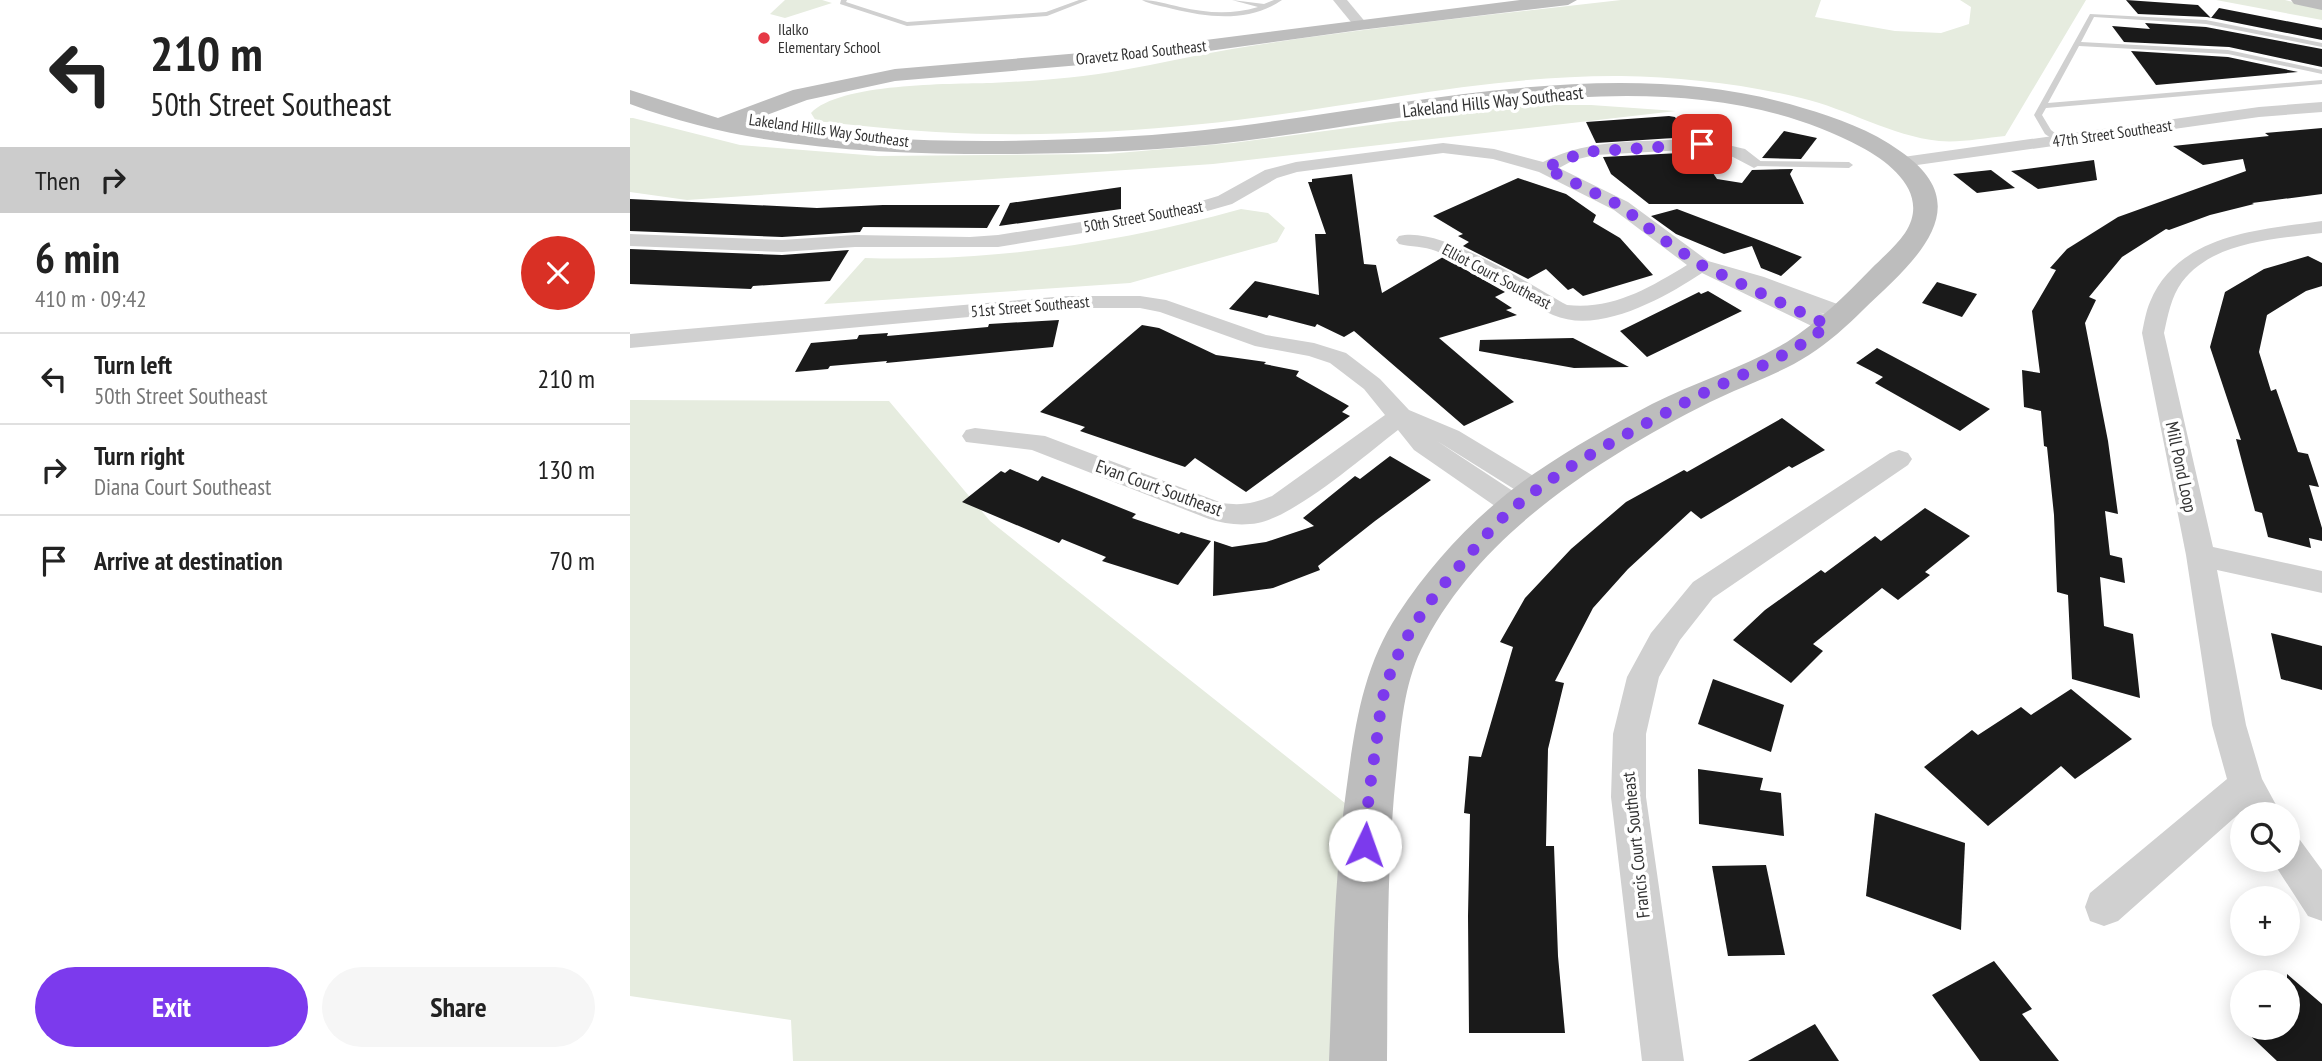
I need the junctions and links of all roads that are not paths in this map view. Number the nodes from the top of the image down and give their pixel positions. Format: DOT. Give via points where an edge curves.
graph roads {
  1 [pos="844,0"];
  2 [pos="1086,0"];
  3 [pos="1145,0"];
  4 [pos="1235,0"];
  5 [pos="1279,0"];
  6 [pos="1340,0"];
  7 [pos="1568,0"];
  8 [pos="2301,0"];
  9 [pos="2322,5"];
  10 [pos="1267,7"];
  11 [pos="1360,24"];
  12 [pos="2076,44"];
  13 [pos="2322,45"];
  14 [pos="2322,72"];
  15 [pos="872,78"];
  16 [pos="2322,82"];
  17 [pos="637,88"];
  18 [pos="2043,106"];
  19 [pos="2322,107"];
  20 [pos="729,121"];
  21 [pos="2060,140"];
  22 [pos="1903,162"];
  23 [pos="1754,163"];
  24 [pos="1849,165"];
  25 [pos="1545,168"];
  26 [pos="2322,227"];
  27 [pos="630,240"];
  28 [pos="1406,240"];
  29 [pos="1701,265"];
  30 [pos="1835,319"];
  31 [pos="630,341"];
  32 [pos="1400,415"];
  33 [pos="975,436"];
  34 [pos="1899,459"];
  35 [pos="1526,498"];
  36 [pos="2200,555"];
  37 [pos="2322,582"];
  38 [pos="2255,799"];
  39 [pos="2300,871"];
  40 [pos="2322,902"];
  41 [pos="2104,907"];
  42 [pos="1358,1061"];
  43 [pos="1663,1061"];
  1 -- 2 [label="lane" via="842,3 906,24 1047,14"];
  3 -- 10 [label="lane" via="1232,17"];
  4 -- 10 [label="lane"];
  5 -- 10 [label="lane"];
  6 -- 11 [label="street"];
  7 -- 11 [label="street, Oravetz Road Southeast"];
  8 -- 9 [label="street"];
  11 -- 15 [label="street, Oravetz Road Southeast" via="1151,53"];
  12 -- 13 [label="lane" via="2092,15 2206,22"];
  12 -- 14 [label="lane" via="2228,52"];
  12 -- 18 [label="lane"];
  15 -- 17 [label="street" via="733,102"];
  15 -- 20 [label="street, Oravetz Road Southeast" via="801,95"];
  16 -- 18 [label="lane"];
  17 -- 20 [label="street, Lakeland Hills Way Southeast" via="676,114"];
  18 -- 21 [label="lane" via="2038,115 2048,132"];
  19 -- 21 [label="street, 47th Street Southeast"];
  20 -- 22 [label="street, Lakeland Hills Way Southeast" via="833,143 1043,147 1190,139 1499,97 1629,90 1753,102 1806,114 1841,127"];
  21 -- 22 [label="street, 47th Street Southeast"];
  22 -- 30 [label="street, Lakeland Hills Way Southeast" via="1924,196 1927,211 1921,230"];
  23 -- 24 [label="lane"];
  23 -- 25 [label="street" via="1739,153 1702,144 1584,152"];
  25 -- 27 [label="street, 50th Street Southeast" via="1467,150 1409,151 1282,170 1237,195 1190,210 984,242 855,241 782,246"];
  25 -- 29 [label="street, 50th Street Southeast" via="1621,206"];
  26 -- 36 [label="street, Mill Pond Loop" via="2228,243 2197,257 2167,284 2155,308 2153,332"];
  28 -- 29 [label="street, Elliot Court Southeast" via="1446,248 1562,311 1583,315 1609,312"];
  29 -- 30 [label="street, 50th Street Southeast"];
  30 -- 35 [label="street, Lakeland Hills Way Southeast" via="1805,344 1626,434"];
  31 -- 32 [label="street, 51st Street Southeast" via="1066,302 1140,302 1263,341 1338,358 1372,384"];
  32 -- 33 [label="street, Evan Court Southeast" via="1282,503 1238,515 1219,512 1036,442"];
  32 -- 35 [label="street, 51st Street Southeast" via="1450,437"];
  34 -- 43 [label="street, Francis Court Southeast" via="1703,590 1677,618 1642,679 1628,760 1631,817"];
  35 -- 42 [label="street, Lakeland Hills Way Southeast" via="1437,591 1401,646 1386,684 1365,819"];
  36 -- 37 [label="street"];
  36 -- 38 [label="street, Mill Pond Loop" via="2229,725"];
  38 -- 41 [label="street"];
  39 -- 40 [label="street"];
}
